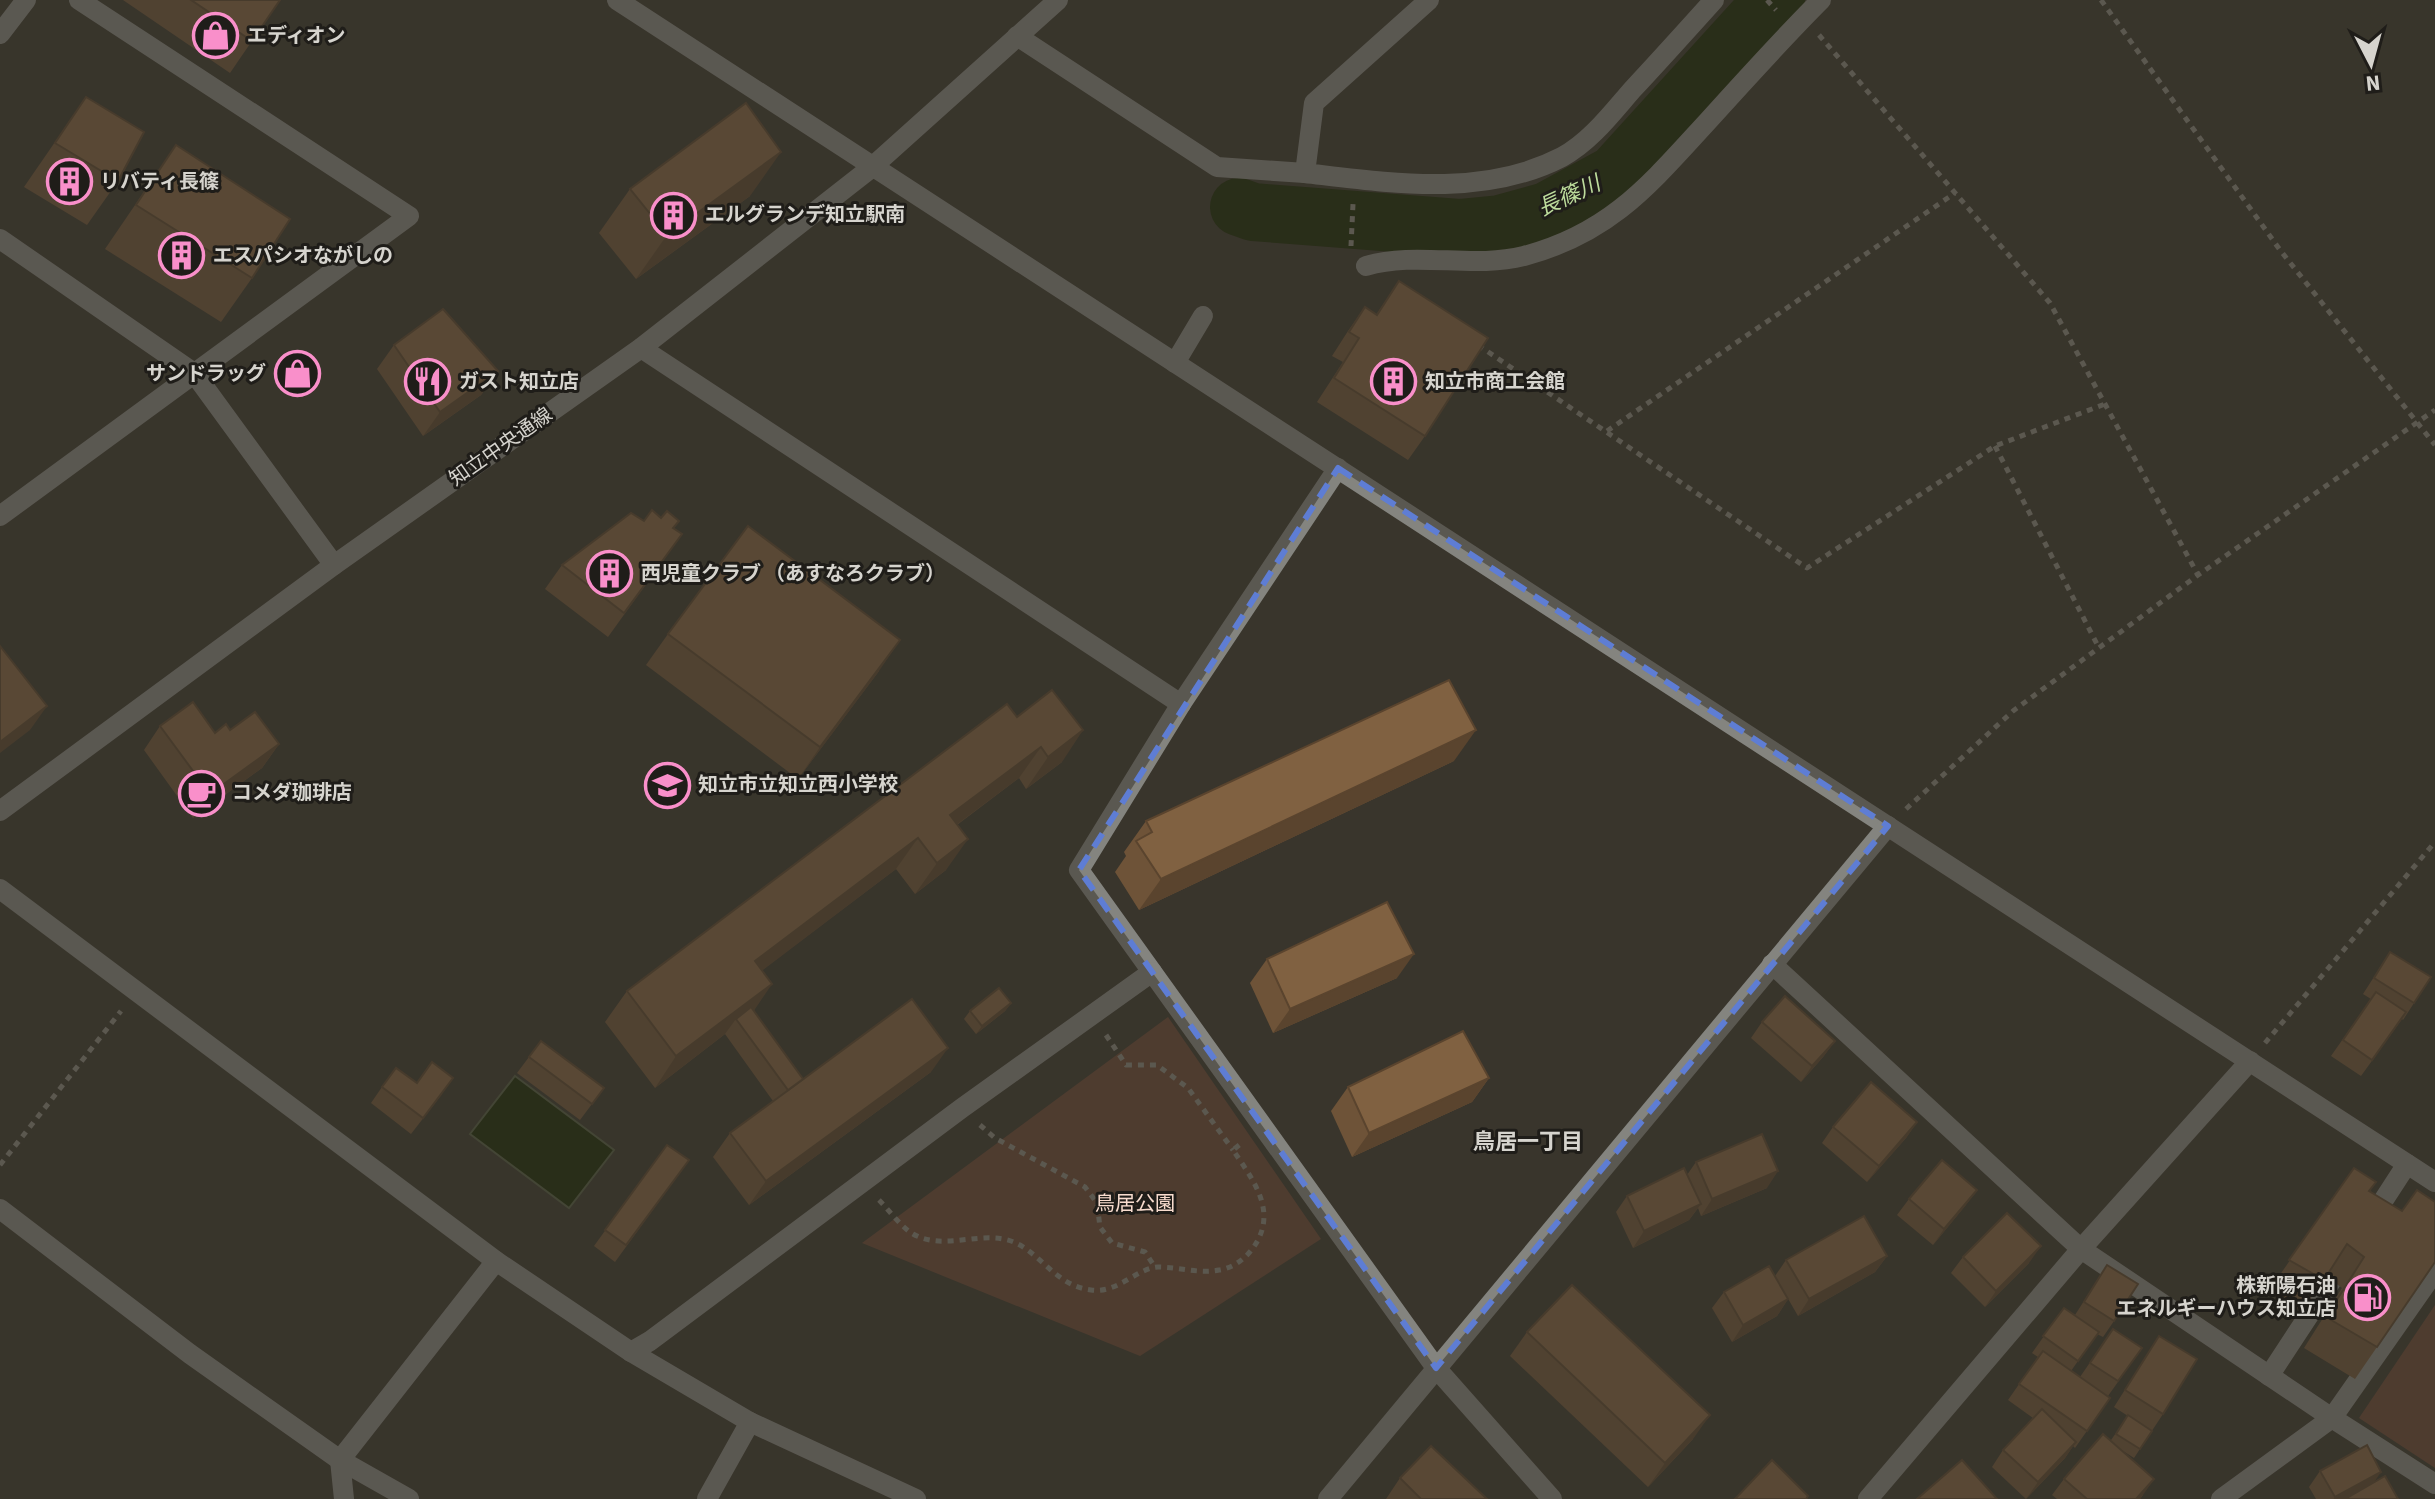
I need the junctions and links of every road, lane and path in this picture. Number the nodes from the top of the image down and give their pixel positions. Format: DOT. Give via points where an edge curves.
graph roads {
  1 [pos="26,0"];
  2 [pos="79,0"];
  3 [pos="617,0"];
  4 [pos="1058,0"];
  5 [pos="1429,0"];
  6 [pos="1714,0"];
  7 [pos="1821,0"];
  8 [pos="2101,0"];
  9 [pos="1804,17"];
  10 [pos="0,34"];
  11 [pos="1017,36"];
  12 [pos="871,168"];
  13 [pos="1305,173"];
  14 [pos="1955,193"];
  15 [pos="1353,203"];
  16 [pos="1352,237"];
  17 [pos="0,239"];
  18 [pos="1366,266"];
  19 [pos="1203,316"];
  20 [pos="1469,339"];
  21 [pos="641,348"];
  22 [pos="1175,363"];
  23 [pos="194,373"];
  24 [pos="2105,404"];
  25 [pos="2435,410"];
  26 [pos="2418,421"];
  27 [pos="1607,431"];
  28 [pos="2435,445"];
  29 [pos="1995,446"];
  30 [pos="1338,468"];
  31 [pos="0,516"];
  32 [pos="334,565"];
  33 [pos="2198,575"];
  34 [pos="2099,648"];
  35 [pos="1181,704"];
  36 [pos="0,811"];
  37 [pos="1888,826"];
  38 [pos="2435,842"];
  39 [pos="0,889"];
  40 [pos="1772,964"];
  41 [pos="1152,972"];
  42 [pos="136,991"];
  43 [pos="1095,1013"];
  44 [pos="2250,1061"];
  45 [pos="962,1108"];
  46 [pos="1264,1128"];
  47 [pos="1233,1150"];
  48 [pos="2407,1164"];
  49 [pos="0,1165"];
  50 [pos="2435,1182"];
  51 [pos="863,1184"];
  52 [pos="0,1209"];
  53 [pos="2363,1232"];
  54 [pos="2081,1249"];
  55 [pos="496,1261"];
  56 [pos="1155,1267"];
  57 [pos="2435,1271"];
  58 [pos="2332,1280"];
  59 [pos="631,1352"];
  60 [pos="1436,1368"];
  61 [pos="2269,1376"];
  62 [pos="2332,1418"];
  63 [pos="750,1422"];
  64 [pos="340,1460"];
  65 [pos="2435,1484"];
  66 [pos="344,1499"];
  67 [pos="409,1499"];
  68 [pos="707,1499"];
  69 [pos="916,1499"];
  70 [pos="1328,1499"];
  71 [pos="1552,1499"];
  72 [pos="1868,1499"];
  73 [pos="2221,1499"];
  1 -- 10 [label="street"];
  2 -- 23 [label="street" via="409,216"];
  3 -- 12 [label="street"];
  4 -- 11 [label="street, 知立中央通線"];
  5 -- 13 [label="street" via="1314,103"];
  6 -- 13 [label="street" via="1598,128 1564,156 1515,175 1465,185"];
  7 -- 9 [label="street"];
  8 -- 26 [label="path" via="2280,250"];
  9 -- 14 [label="path"];
  9 -- 18 [label="street" via="1656,180 1572,240 1521,257 1383,261"];
  11 -- 12 [label="street, 知立中央通線"];
  11 -- 13 [label="street" via="1217,167"];
  12 -- 21 [label="street, 知立中央通線"];
  12 -- 22 [label="street"];
  14 -- 24 [label="path" via="2050,303"];
  14 -- 27 [label="path"];
  15 -- 16 [label="path"];
  17 -- 23 [label="street"];
  19 -- 22 [label="street"];
  20 -- 27 [label="path"];
  21 -- 32 [label="street, 知立中央通線"];
  21 -- 35 [label="street"];
  22 -- 30 [label="street"];
  23 -- 31 [label="street"];
  23 -- 32 [label="street"];
  24 -- 29 [label="path"];
  24 -- 33 [label="path"];
  25 -- 26 [label="path"];
  26 -- 28 [label="path"];
  26 -- 33 [label="path"];
  27 -- 29 [label="path" via="1807,568"];
  29 -- 34 [label="path"];
  30 -- 35 [label="street"];
  30 -- 37 [label="street"];
  32 -- 36 [label="street, 知立中央通線"];
  33 -- 34 [label="path"];
  34 -- 37 [label="path" via="2013,711"];
  35 -- 41 [label="street" via="1079,870"];
  37 -- 40 [label="street"];
  37 -- 44 [label="street"];
  38 -- 44 [label="path"];
  39 -- 42 [label="street"];
  40 -- 54 [label="street"];
  40 -- 60 [label="street"];
  41 -- 43 [label="street"];
  41 -- 46 [label="street"];
  42 -- 49 [label="path"];
  42 -- 55 [label="street"];
  43 -- 45 [label="street"];
  43 -- 47 [label="path" via="1126,1065 1157,1065 1188,1088"];
  44 -- 48 [label="street"];
  44 -- 54 [label="street"];
  45 -- 51 [label="street"];
  45 -- 56 [label="path" via="995,1138 1085,1187 1112,1243 1145,1252"];
  46 -- 47 [label="path"];
  46 -- 60 [label="street"];
  47 -- 56 [label="path" via="1259,1190 1266,1213 1260,1238 1245,1259 1222,1270"];
  48 -- 50 [label="street"];
  48 -- 53 [label="street"];
  51 -- 56 [label="path" via="911,1234 936,1242 995,1237 1019,1245 1066,1283 1092,1291 1116,1287"];
  51 -- 59 [label="street"];
  52 -- 64 [label="street"];
  54 -- 61 [label="street"];
  54 -- 72 [label="street"];
  55 -- 59 [label="street"];
  55 -- 64 [label="street"];
  57 -- 62 [label="street"];
  58 -- 61 [label="street"];
  59 -- 63 [label="street"];
  60 -- 70 [label="street"];
  60 -- 71 [label="street"];
  61 -- 62 [label="street"];
  62 -- 65 [label="street"];
  62 -- 73 [label="street"];
  63 -- 68 [label="street"];
  63 -- 69 [label="street"];
  64 -- 66 [label="street"];
  64 -- 67 [label="street"];
}
